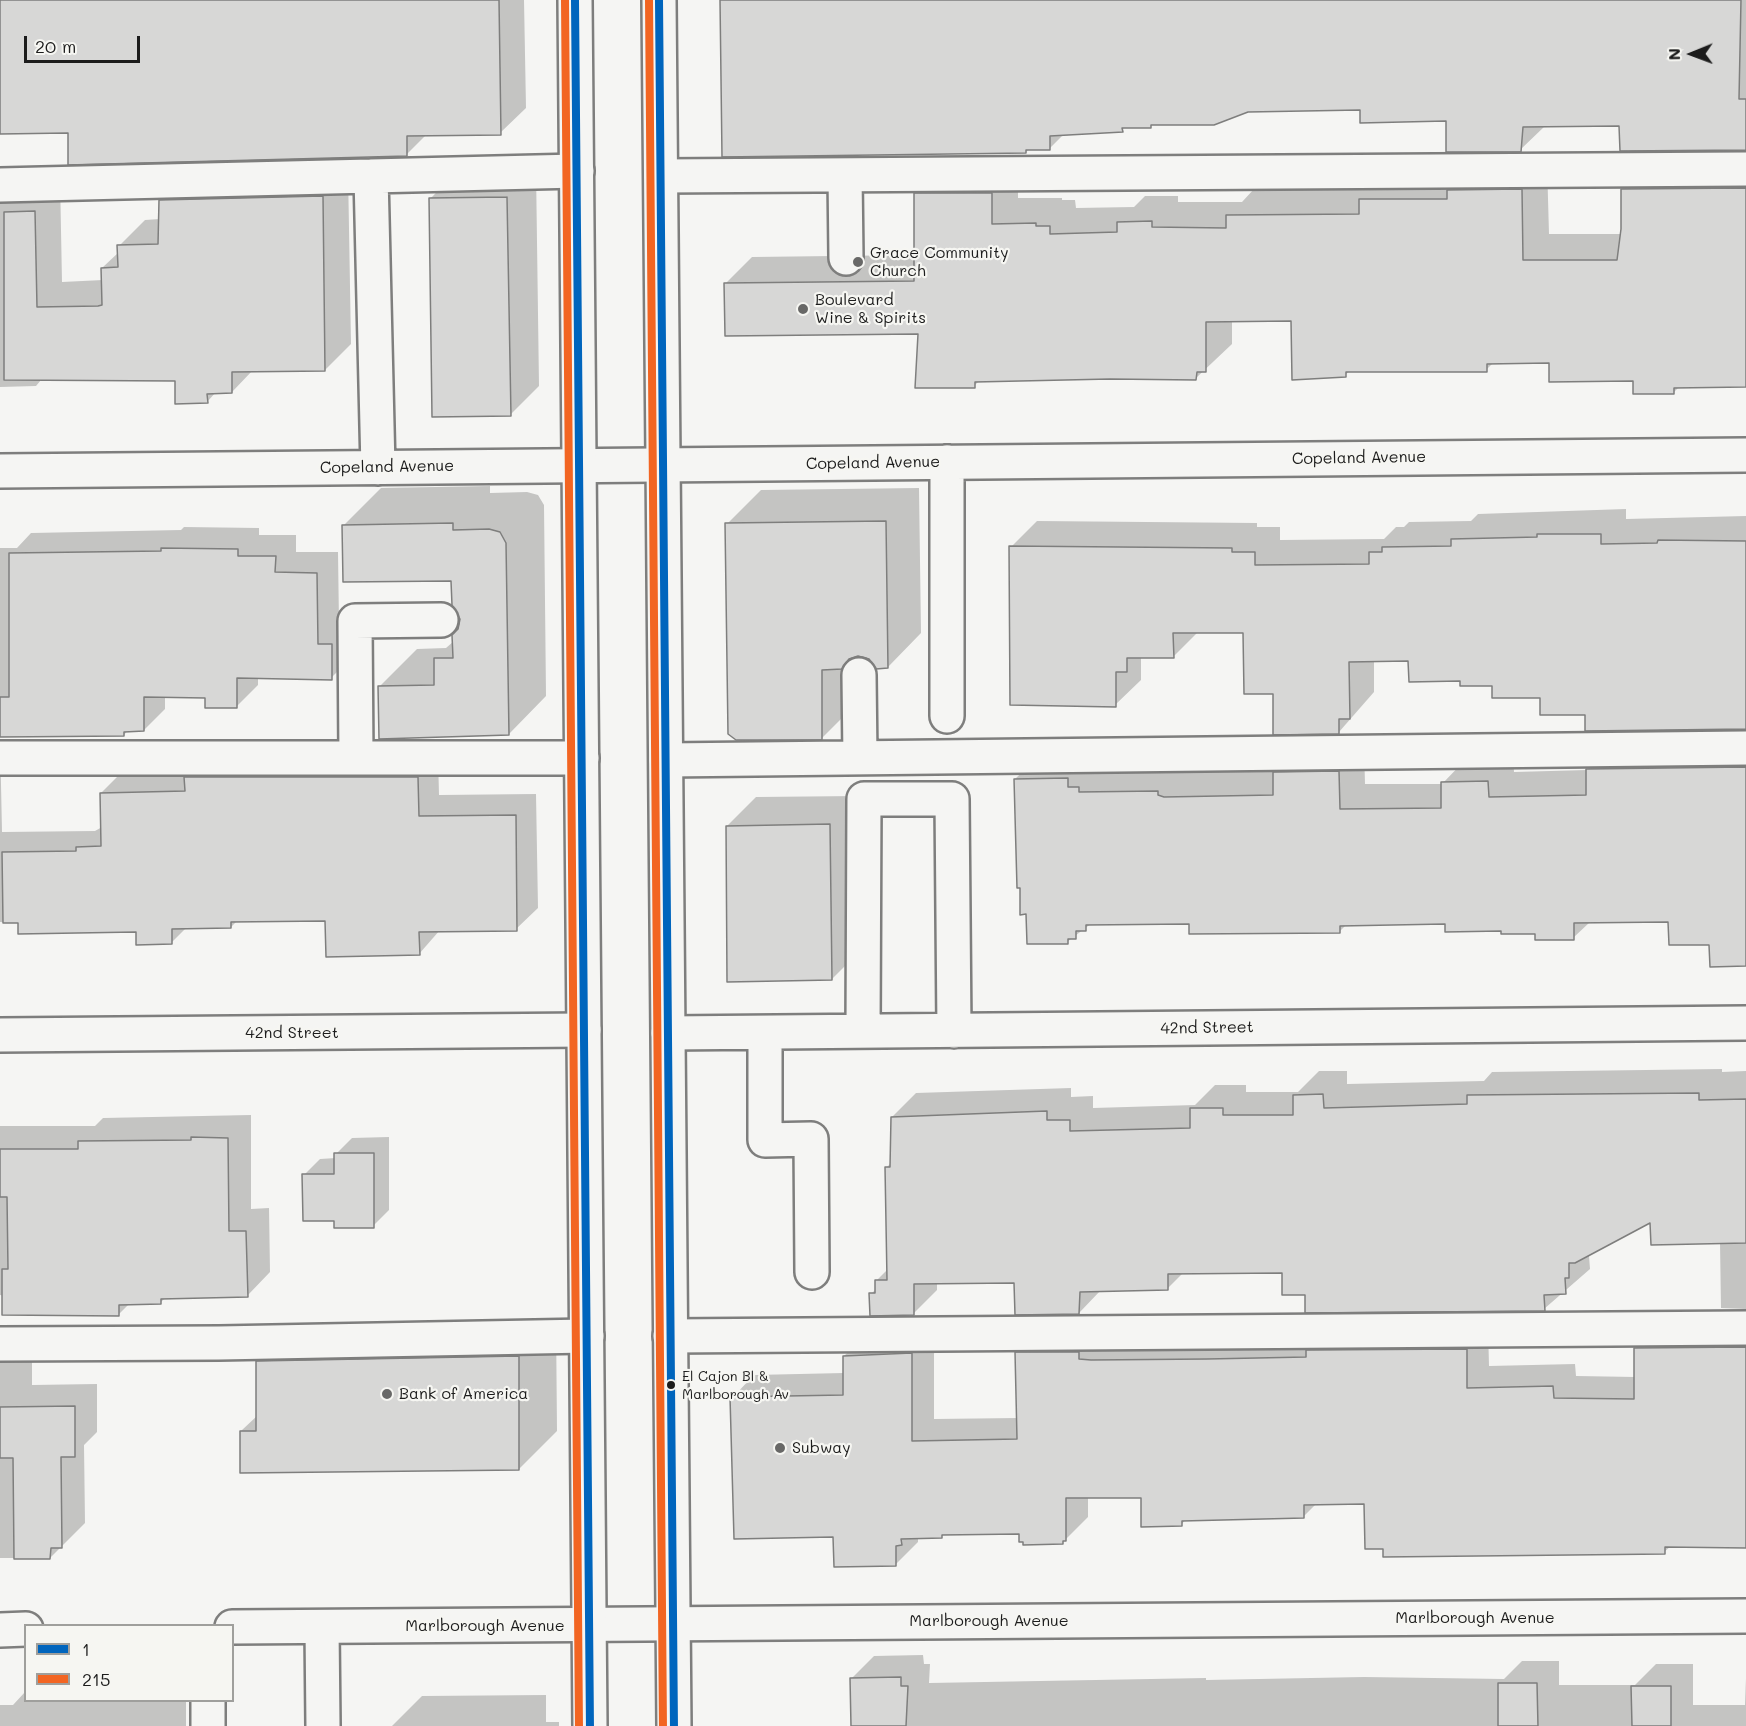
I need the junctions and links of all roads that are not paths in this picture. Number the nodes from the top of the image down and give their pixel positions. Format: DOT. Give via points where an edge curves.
graph roads {
  1 [pos="575,0"];
  2 [pos="659,0"];
  3 [pos="1746,169"];
  4 [pos="576,171"];
  5 [pos="845,175"];
  6 [pos="371,176"];
  7 [pos="661,176"];
  8 [pos="0,185"];
  9 [pos="846,258"];
  10 [pos="1746,455"];
  11 [pos="947,462"];
  12 [pos="663,465"];
  13 [pos="579,466"];
  14 [pos="378,468"];
  15 [pos="0,471"];
  16 [pos="441,620"];
  17 [pos="859,675"];
  18 [pos="948,716"];
  19 [pos="1746,748"];
  20 [pos="0,758"];
  21 [pos="356,758"];
  22 [pos="582,758"];
  23 [pos="860,758"];
  24 [pos="666,760"];
  25 [pos="1746,1023"];
  26 [pos="584,1030"];
  27 [pos="863,1031"];
  28 [pos="954,1031"];
  29 [pos="668,1033"];
  30 [pos="765,1033"];
  31 [pos="0,1035"];
  32 [pos="813,1272"];
  33 [pos="1746,1328"];
  34 [pos="586,1336"];
  35 [pos="670,1336"];
  36 [pos="0,1344"];
  37 [pos="1746,1616"];
  38 [pos="673,1624"];
  39 [pos="589,1625"];
  40 [pos="322,1627"];
  41 [pos="234,1628"];
  42 [pos="24,1629"];
  43 [pos="0,1630"];
  44 [pos="208,1702"];
  45 [pos="208,1726"];
  46 [pos="323,1726"];
  47 [pos="590,1726"];
  48 [pos="674,1726"];
  1 -- 4 [label="street"];
  2 -- 7 [label="street"];
  3 -- 5 [label="street"];
  4 -- 6 [label="street"];
  4 -- 13 [label="street"];
  5 -- 7 [label="street"];
  5 -- 9 [label="street"];
  6 -- 8 [label="street"];
  6 -- 14 [label="street"];
  7 -- 12 [label="street"];
  10 -- 11 [label="street, Copeland Avenue"];
  11 -- 12 [label="street, Copeland Avenue"];
  11 -- 18 [label="street"];
  12 -- 13 [label="street, Copeland Avenue"];
  12 -- 24 [label="street"];
  13 -- 14 [label="street, Copeland Avenue"];
  13 -- 22 [label="street"];
  14 -- 15 [label="street, Copeland Avenue"];
  16 -- 21 [label="street" via="355,621"];
  17 -- 23 [label="street"];
  19 -- 23 [label="street"];
  20 -- 21 [label="street"];
  21 -- 22 [label="street"];
  22 -- 26 [label="street"];
  23 -- 24 [label="street"];
  24 -- 29 [label="street"];
  25 -- 28 [label="street, 42nd Street"];
  26 -- 31 [label="street, 42nd Street"];
  26 -- 34 [label="street"];
  27 -- 28 [label="street, 42nd Street"];
  27 -- 28 [label="street" via="864,799 952,799"];
  27 -- 30 [label="street, 42nd Street"];
  29 -- 30 [label="street, 42nd Street"];
  29 -- 35 [label="street"];
  30 -- 32 [label="street" via="765,1140 811,1139"];
  33 -- 35 [label="street"];
  34 -- 36 [label="street"];
  34 -- 39 [label="street"];
  35 -- 38 [label="street"];
  37 -- 38 [label="street, Marlborough Avenue"];
  38 -- 39 [label="street, Marlborough Avenue"];
  38 -- 48 [label="street"];
  39 -- 40 [label="street, Marlborough Avenue"];
  39 -- 47 [label="street"];
  40 -- 41 [label="street, Marlborough Avenue"];
  40 -- 46 [label="street"];
  42 -- 43 [label="street"];
  44 -- 45 [label="street"];
}
